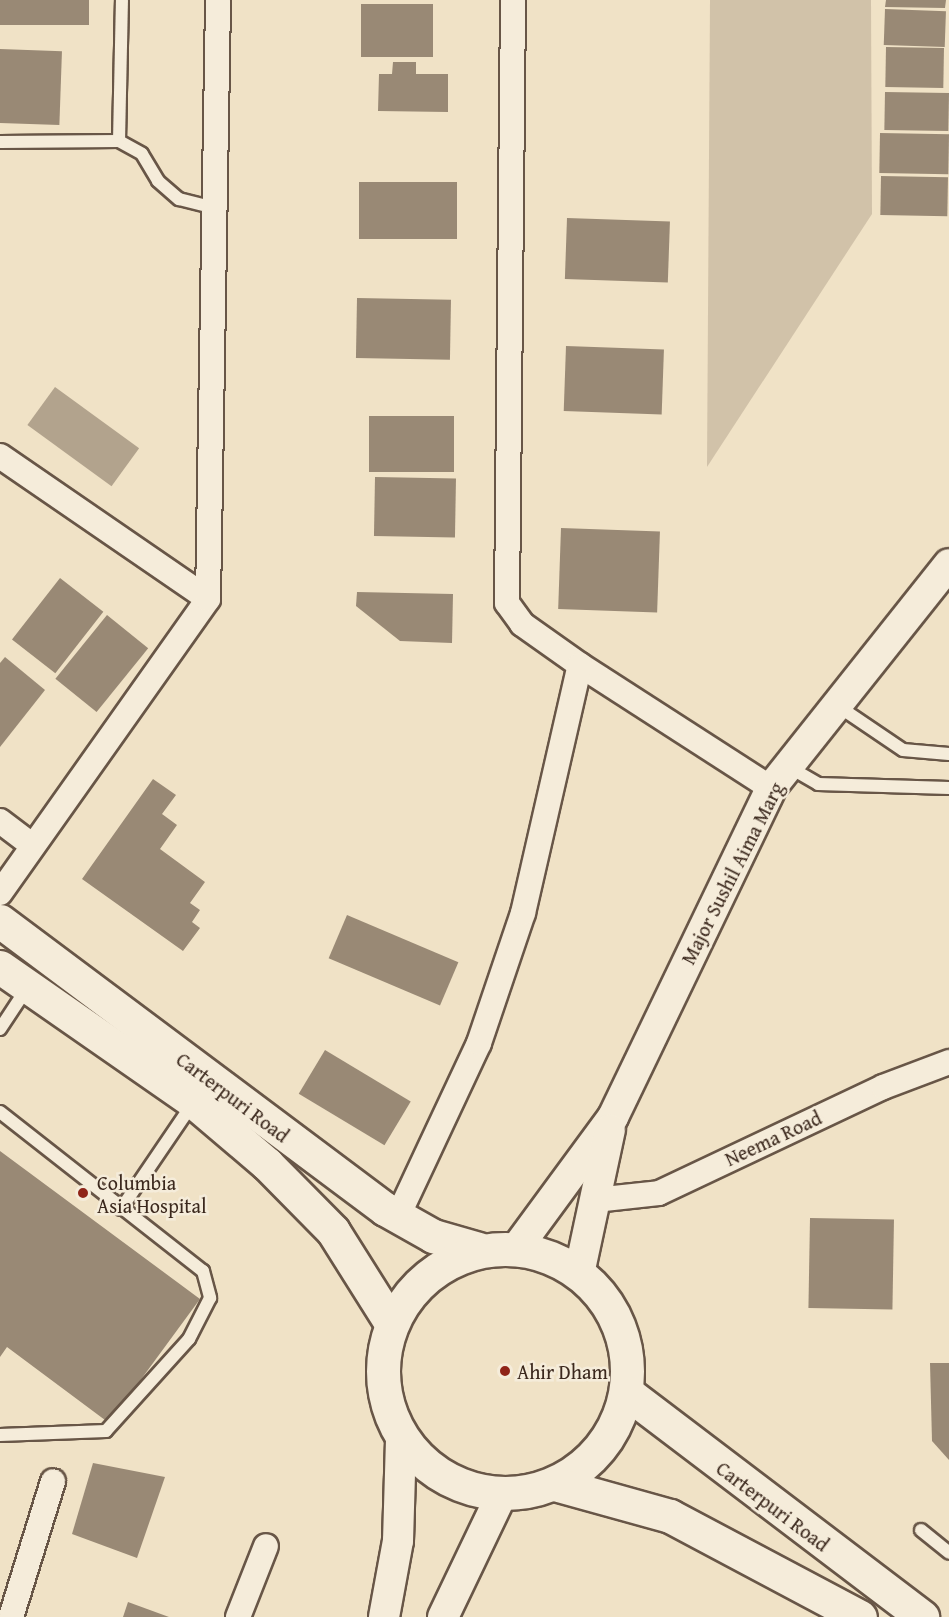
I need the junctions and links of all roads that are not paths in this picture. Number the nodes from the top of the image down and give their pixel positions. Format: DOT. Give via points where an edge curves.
graph roads {
  1 [pos="122,0"];
  2 [pos="218,0"];
  3 [pos="513,0"];
  4 [pos="119,141"];
  5 [pos="0,142"];
  6 [pos="214,208"];
  7 [pos="0,456"];
  8 [pos="949,564"];
  9 [pos="208,599"];
  10 [pos="580,665"];
  11 [pos="837,705"];
  12 [pos="949,754"];
  13 [pos="780,778"];
  14 [pos="949,788"];
  15 [pos="0,821"];
  16 [pos="33,846"];
  17 [pos="0,893"];
  18 [pos="0,921"];
  19 [pos="0,967"];
  20 [pos="28,987"];
  21 [pos="0,1029"];
  22 [pos="949,1062"];
  23 [pos="194,1102"];
  24 [pos="0,1112"];
  25 [pos="613,1117"];
  26 [pos="595,1200"];
  27 [pos="121,1209"];
  28 [pos="398,1216"];
  29 [pos="516,1249"];
  30 [pos="479,1250"];
  31 [pos="579,1274"];
  32 [pos="391,1323"];
  33 [pos="626,1392"];
  34 [pos="0,1435"];
  35 [pos="401,1439"];
  36 [pos="53,1481"];
  37 [pos="555,1484"];
  38 [pos="502,1494"];
  39 [pos="921,1530"];
  40 [pos="266,1546"];
  41 [pos="949,1553"];
  42 [pos="11,1617"];
  43 [pos="238,1617"];
  44 [pos="384,1617"];
  45 [pos="443,1617"];
  46 [pos="860,1617"];
  47 [pos="922,1617"];
  1 -- 4 [label="lane"];
  2 -- 6 [label="street"];
  3 -- 10 [label="street" via="504,583 507,603 522,624"];
  4 -- 5 [label="lane"];
  4 -- 6 [label="lane" via="142,154 158,181 179,199"];
  6 -- 9 [label="street"];
  7 -- 9 [label="street"];
  8 -- 11 [label="street, Major Sushil Aima Marg"];
  9 -- 16 [label="street"];
  10 -- 13 [label="street"];
  10 -- 28 [label="street" via="523,913 479,1043"];
  11 -- 12 [label="lane" via="903,750"];
  11 -- 13 [label="street, Major Sushil Aima Marg"];
  13 -- 14 [label="lane" via="818,784"];
  13 -- 25 [label="street, Major Sushil Aima Marg"];
  15 -- 16 [label="street"];
  16 -- 17 [label="street"];
  18 -- 28 [label="main road, Carterpuri Road"];
  19 -- 20 [label="main road, Carterpuri Road"];
  20 -- 21 [label="lane"];
  20 -- 23 [label="main road, Carterpuri Road"];
  22 -- 26 [label="street, Neema Road" via="659,1192"];
  23 -- 27 [label="lane"];
  23 -- 32 [label="main road, Carterpuri Road" via="267,1164 333,1231"];
  24 -- 27 [label="lane"];
  25 -- 26 [label="street, Major Sushil Aima Marg"];
  25 -- 29 [label="street, Major Sushil Aima Marg"];
  26 -- 31 [label="street, Major Sushil Aima Marg"];
  27 -- 34 [label="lane" via="203,1271 210,1298 189,1339 106,1431"];
  28 -- 30 [label="main road, Carterpuri Road" via="433,1236"];
  29 -- 30 [label="main road"];
  29 -- 31 [label="main road" via="547,1255"];
  30 -- 32 [label="main road" via="442,1265 401,1304"];
  31 -- 33 [label="main road" via="605,1298 624,1340"];
  32 -- 35 [label="main road" via="384,1351 385,1399"];
  33 -- 37 [label="main road" via="611,1432 577,1471"];
  33 -- 47 [label="main road, Carterpuri Road"];
  35 -- 38 [label="main road" via="443,1478"];
  35 -- 44 [label="street" via="398,1541"];
  36 -- 42 [label="street"];
  37 -- 38 [label="main road"];
  37 -- 46 [label="main road" via="670,1516"];
  38 -- 45 [label="street"];
  39 -- 41 [label="lane"];
  40 -- 43 [label="street"];
}
